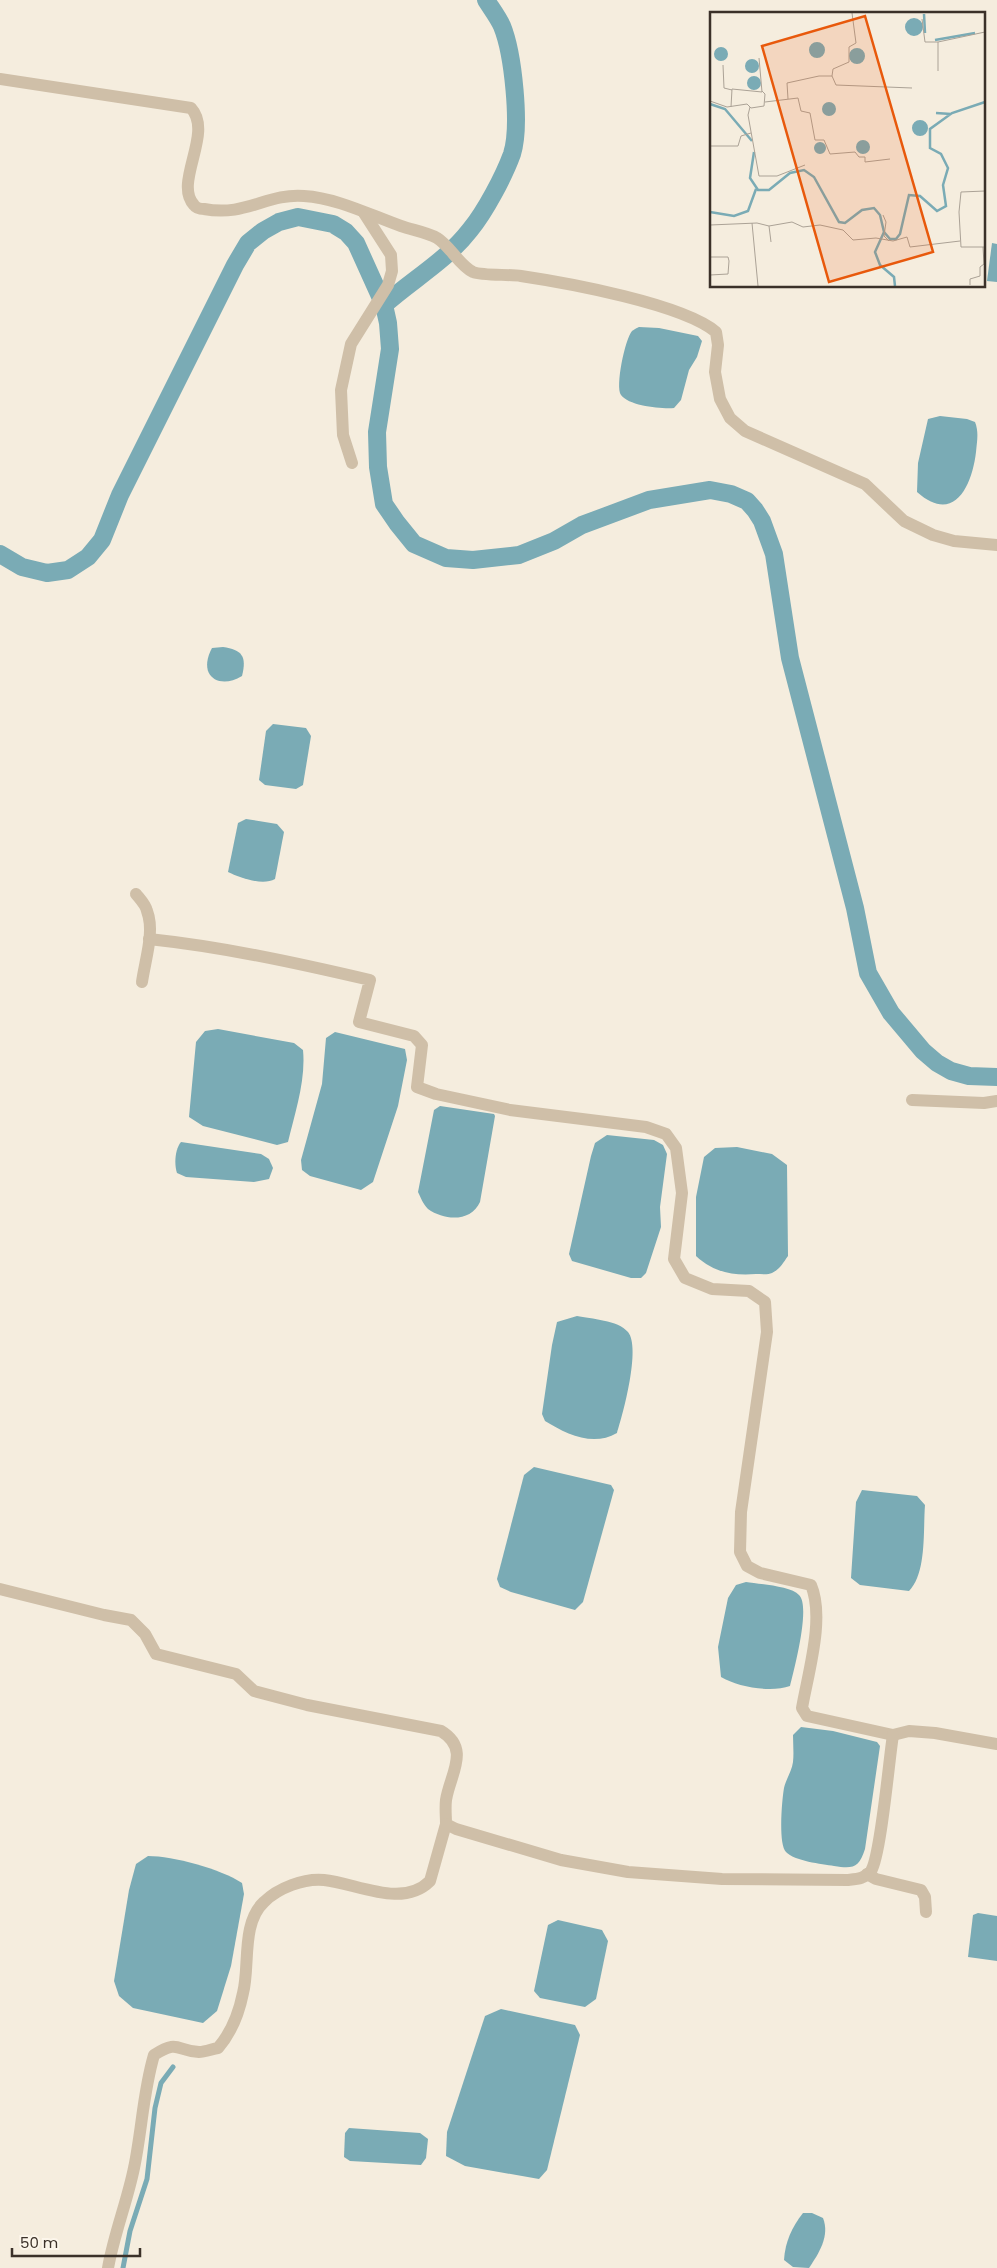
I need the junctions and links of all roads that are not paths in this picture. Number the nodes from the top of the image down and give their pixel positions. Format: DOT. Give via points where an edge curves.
graph roads {
  1 [pos="0,80"];
  2 [pos="364,213"];
  3 [pos="352,463"];
  4 [pos="997,544"];
  5 [pos="136,894"];
  6 [pos="149,940"];
  7 [pos="142,982"];
  8 [pos="912,1100"];
  9 [pos="997,1100"];
  10 [pos="0,1589"];
  11 [pos="893,1734"];
  12 [pos="997,1744"];
  13 [pos="446,1824"];
  14 [pos="867,1874"];
  15 [pos="926,1912"];
  16 [pos="108,2268"];
  1 -- 2 [label="street" via="191,108 196,113 199,127 187,191 199,208 230,212 284,196 304,196 329,200"];
  2 -- 3 [label="street" via="391,255 392,271 388,285 352,344 341,390 343,435"];
  2 -- 4 [label="street" via="437,238 472,272 521,276 624,297 684,314 708,325 716,332 714,372 720,399 730,418 745,431 865,484 904,521 933,535 954,541"];
  5 -- 6 [label="street" via="147,910"];
  6 -- 7 [label="street"];
  6 -- 11 [label="street" via="259,955 370,980 359,1022 414,1036 422,1045 417,1087 510,1110 646,1127 666,1134 676,1148 679,1165 682,1193 674,1259 685,1278 712,1289 749,1291 765,1302 767,1332 741,1512 740,1552 747,1566 760,1573 811,1585 817,1617 802,1708 807,1716"];
  8 -- 9 [label="street" via="984,1103"];
  10 -- 13 [label="street" via="131,1620 146,1634 156,1654 236,1674 254,1690 307,1705 441,1731 452,1738 456,1747 453,1778 446,1800"];
  11 -- 12 [label="street" via="909,1731 935,1733"];
  11 -- 14 [label="street" via="877,1849"];
  13 -- 14 [label="street" via="560,1860 628,1872 722,1879 847,1880 863,1878"];
  13 -- 16 [label="street" via="430,1881 424,1886 395,1894 323,1880 309,1881 274,1894 262,1903 252,1922 244,1992 228,2037 218,2048 198,2052 176,2045 165,2047 154,2055 134,2167"];
  14 -- 15 [label="street" via="921,1890"];
}
